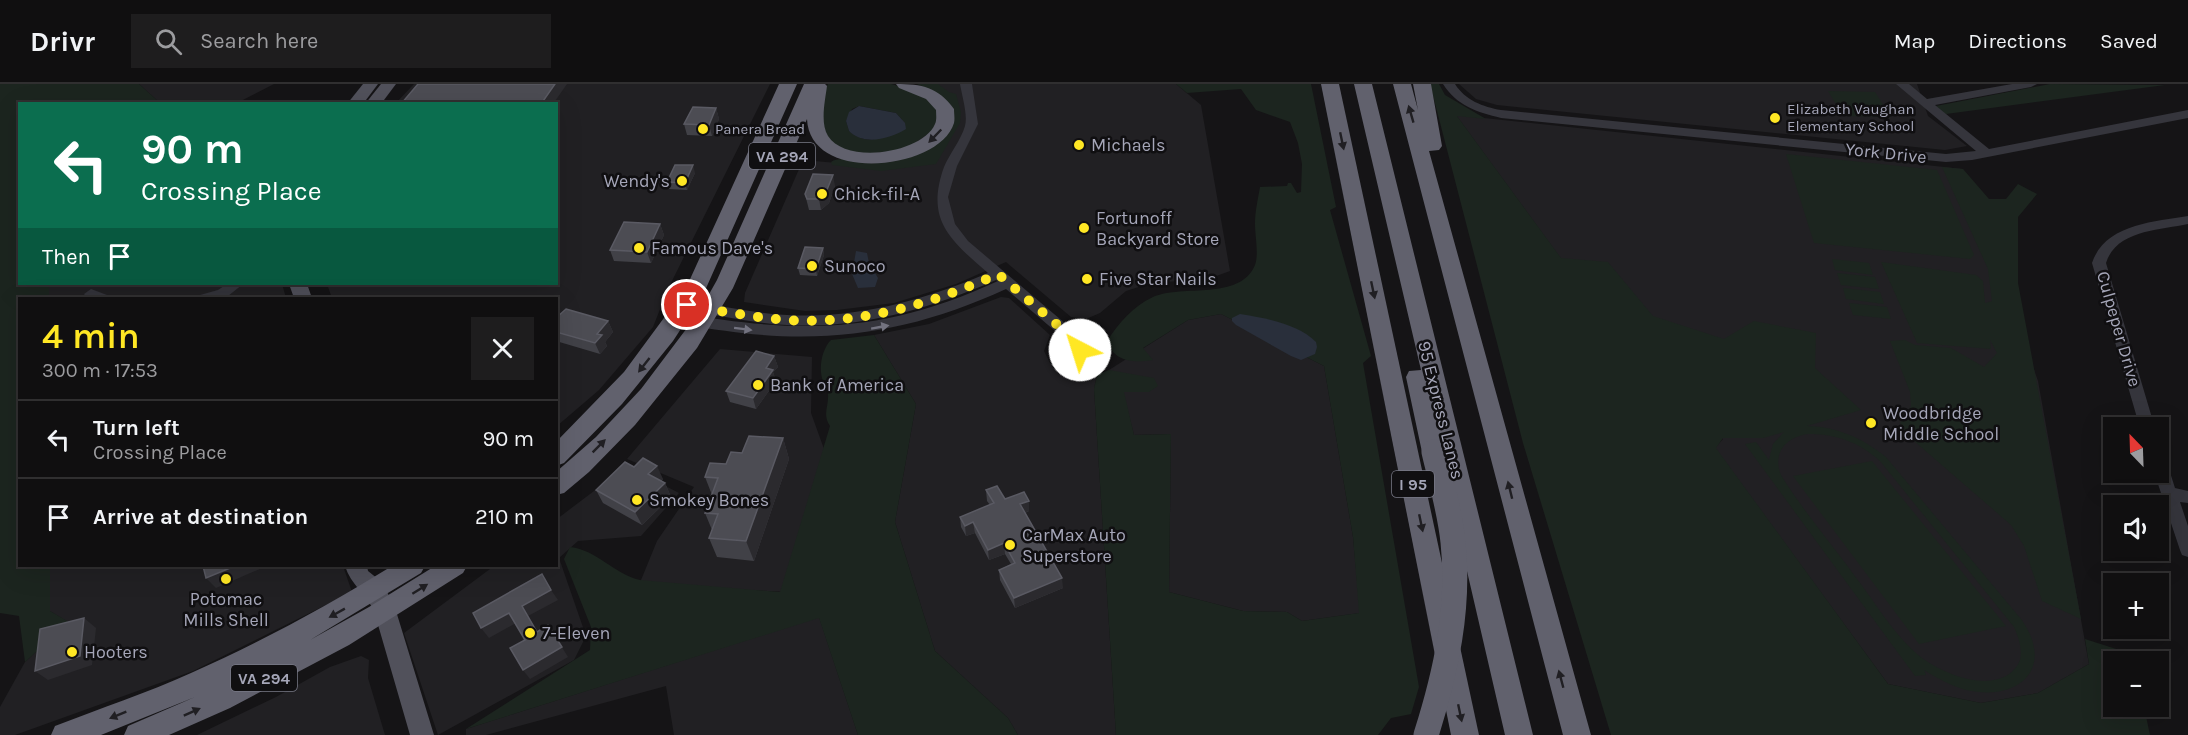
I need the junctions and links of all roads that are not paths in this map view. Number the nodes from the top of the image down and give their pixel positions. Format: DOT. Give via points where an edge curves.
graph roads {
  1 [pos="370,84"];
  2 [pos="389,84"];
  3 [pos="788,84"];
  4 [pos="813,84"];
  5 [pos="819,84"];
  6 [pos="905,84"];
  7 [pos="966,84"];
  8 [pos="1330,84"];
  9 [pos="1402,84"];
  10 [pos="1422,84"];
  11 [pos="1449,84"];
  12 [pos="1902,84"];
  13 [pos="2031,84"];
  14 [pos="1364,87"];
  15 [pos="356,102"];
  16 [pos="374,102"];
  17 [pos="1925,103"];
  18 [pos="2188,114"];
  19 [pos="1986,153"];
  20 [pos="1388,189"];
  21 [pos="2188,220"];
  22 [pos="1004,278"];
  23 [pos="234,285"];
  24 [pos="208,297"];
  25 [pos="683,311"];
  26 [pos="1465,312"];
  27 [pos="706,316"];
  28 [pos="1080,350"];
  29 [pos="2145,417"];
  30 [pos="558,455"];
  31 [pos="2166,483"];
  32 [pos="558,484"];
  33 [pos="2169,493"];
  34 [pos="2188,498"];
  35 [pos="2188,550"];
  36 [pos="356,567"];
  37 [pos="411,567"];
  38 [pos="452,567"];
  39 [pos="380,600"];
  40 [pos="65,735"];
  41 [pos="138,735"];
  42 [pos="422,735"];
  43 [pos="1426,735"];
  44 [pos="1465,735"];
  45 [pos="1519,735"];
  46 [pos="1576,735"];
  1 -- 15 [label="main road"];
  2 -- 16 [label="main road"];
  3 -- 25 [label="highway, VA 294"];
  4 -- 27 [label="highway, VA 294" via="723,288"];
  6 -- 5 [label="highway, one-way" via="939,100 945,112 944,125 920,148 872,159 841,153 824,143 817,129"];
  7 -- 22 [label="street" via="972,124 943,188 943,208 956,236"];
  8 -- 44 [label="highway, I 95, one-way"];
  26 -- 9 [label="highway, one-way"];
  10 -- 26 [label="highway"];
  11 -- 19 [label="street, York Drive" via="1468,104 1501,114 1931,158"];
  12 -- 17 [label="street"];
  13 -- 17 [label="street"];
  14 -- 20 [label="highway, 95 Express Lanes"];
  17 -- 19 [label="street"];
  18 -- 19 [label="street, York Drive"];
  20 -- 43 [label="highway, bridge" via="1403,313 1453,541 1454,600 1444,671"];
  20 -- 45 [label="highway, 95 Express Lanes"];
  21 -- 29 [label="street, Culpeper Drive" via="2114,238 2100,255 2099,263"];
  22 -- 27 [label="street" via="944,310 866,329 789,334 750,330"];
  22 -- 28 [label="street" via="1075,340"];
  23 -- 24 [label="street"];
  25 -- 27 [label="street"];
  25 -- 30 [label="highway, VA 294, one-way" via="640,371"];
  46 -- 26 [label="highway, one-way"];
  32 -- 27 [label="highway, VA 294, one-way" via="641,402"];
  31 -- 33 [label="street"];
  33 -- 34 [label="street"];
  33 -- 35 [label="street"];
  36 -- 39 [label="main road" via="359,576"];
  37 -- 39 [label="highway, VA 294"];
  39 -- 38 [label="highway, VA 294, one-way"];
  39 -- 40 [label="highway, VA 294, one-way" via="223,671"];
  41 -- 39 [label="highway, VA 294, one-way" via="276,672"];
  39 -- 42 [label="main road"];
}
